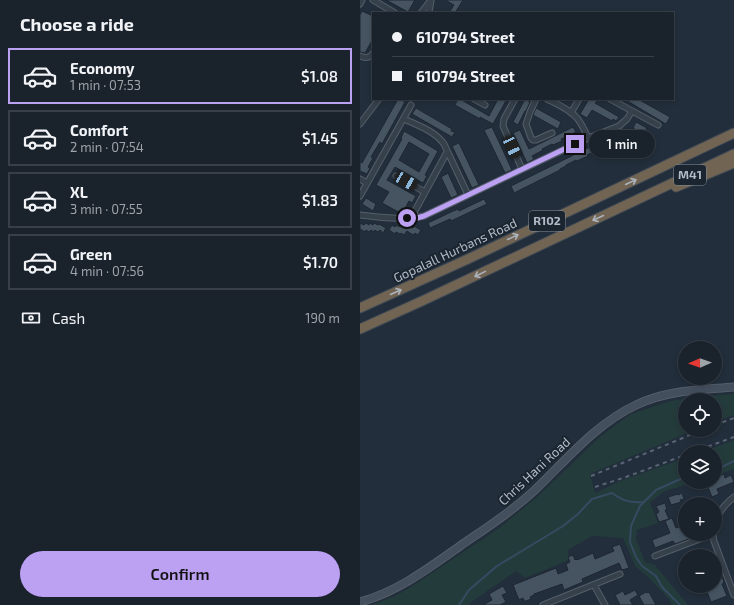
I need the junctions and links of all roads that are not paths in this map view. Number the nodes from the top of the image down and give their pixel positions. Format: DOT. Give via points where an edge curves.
graph roads {
  1 [pos="362,0"];
  2 [pos="374,0"];
  3 [pos="431,0"];
  4 [pos="360,4"];
  5 [pos="393,12"];
  6 [pos="422,12"];
  7 [pos="429,12"];
  8 [pos="372,54"];
  9 [pos="360,56"];
  10 [pos="378,100"];
  11 [pos="476,100"];
  12 [pos="515,100"];
  13 [pos="536,100"];
  14 [pos="549,100"];
  15 [pos="578,100"];
  16 [pos="612,100"];
  17 [pos="411,105"];
  18 [pos="485,105"];
  19 [pos="632,111"];
  20 [pos="571,113"];
  21 [pos="404,119"];
  22 [pos="360,124"];
  23 [pos="658,125"];
  24 [pos="552,133"];
  25 [pos="734,133"];
  26 [pos="588,138"];
  27 [pos="447,152"];
  28 [pos="734,154"];
  29 [pos="734,163"];
  30 [pos="522,169"];
  31 [pos="396,176"];
  32 [pos="360,180"];
  33 [pos="367,184"];
  34 [pos="425,192"];
  35 [pos="468,195"];
  36 [pos="360,196"];
  37 [pos="646,196"];
  38 [pos="360,216"];
  39 [pos="411,218"];
  40 [pos="360,308"];
  41 [pos="360,329"];
  42 [pos="734,387"];
  43 [pos="734,497"];
  44 [pos="722,510"];
  45 [pos="695,541"];
  46 [pos="714,541"];
  47 [pos="655,556"];
  48 [pos="620,574"];
  49 [pos="594,584"];
  50 [pos="734,595"];
  51 [pos="360,602"];
  52 [pos="543,605"];
  53 [pos="605,605"];
  1 -- 4 [label="street"];
  2 -- 5 [label="street"];
  3 -- 6 [label="street"];
  3 -- 7 [label="street"];
  8 -- 9 [label="street" via="368,58"];
  10 -- 22 [label="street"];
  11 -- 18 [label="street"];
  12 -- 30 [label="street" via="504,119 503,126"];
  13 -- 24 [label="street" via="526,124 531,138 536,140"];
  14 -- 20 [label="street"];
  15 -- 20 [label="street"];
  16 -- 19 [label="street"];
  17 -- 21 [label="street"];
  19 -- 23 [label="street"];
  19 -- 26 [label="street" via="619,126"];
  20 -- 26 [label="street" via="582,125"];
  21 -- 27 [label="street" via="436,135 441,139"];
  21 -- 33 [label="street"];
  40 -- 25 [label="highway, Gopalall Hurbans Road / R102, one-way"];
  26 -- 30 [label="street"];
  27 -- 34 [label="street"];
  27 -- 35 [label="street"];
  28 -- 37 [label="highway, M41"];
  29 -- 37 [label="highway" via="663,192"];
  30 -- 35 [label="street"];
  31 -- 34 [label="street"];
  32 -- 33 [label="street"];
  33 -- 36 [label="street"];
  34 -- 39 [label="street"];
  35 -- 39 [label="street" via="424,216"];
  37 -- 41 [label="highway, R102, one-way"];
  38 -- 39 [label="street"];
  42 -- 51 [label="street, Chris Hani Road" via="665,395 624,411 599,428 536,489 506,514 402,584"];
  43 -- 44 [label="street"];
  45 -- 47 [label="street"];
  46 -- 50 [label="street"];
  48 -- 49 [label="street"];
  49 -- 52 [label="street"];
  49 -- 53 [label="street"];
}
